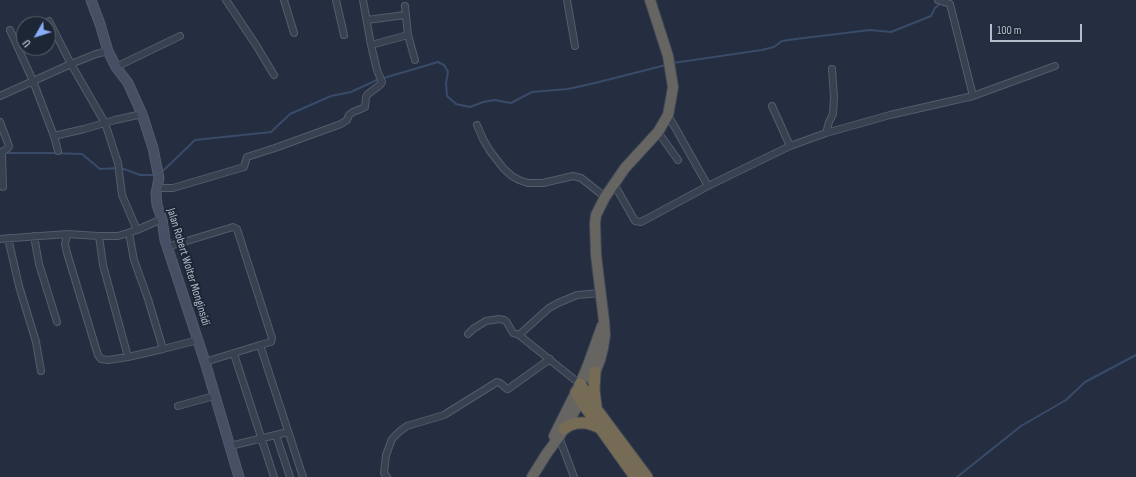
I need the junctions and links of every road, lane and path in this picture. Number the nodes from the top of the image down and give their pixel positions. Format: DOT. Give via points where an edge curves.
graph roads {
  1 [pos="91,0"];
  2 [pos="226,0"];
  3 [pos="284,0"];
  4 [pos="336,0"];
  5 [pos="363,0"];
  6 [pos="567,0"];
  7 [pos="650,0"];
  8 [pos="941,1"];
  9 [pos="405,6"];
  10 [pos="405,15"];
  11 [pos="367,20"];
  12 [pos="10,30"];
  13 [pos="56,33"];
  14 [pos="294,33"];
  15 [pos="408,34"];
  16 [pos="344,35"];
  17 [pos="180,36"];
  18 [pos="371,45"];
  19 [pos="575,46"];
  20 [pos="108,51"];
  21 [pos="415,60"];
  22 [pos="71,64"];
  23 [pos="1055,66"];
  24 [pos="116,67"];
  25 [pos="832,69"];
  26 [pos="274,75"];
  27 [pos="33,81"];
  28 [pos="0,96"];
  29 [pos="973,96"];
  30 [pos="772,106"];
  31 [pos="142,114"];
  32 [pos="668,115"];
  33 [pos="0,122"];
  34 [pos="104,123"];
  35 [pos="477,125"];
  36 [pos="658,132"];
  37 [pos="826,133"];
  38 [pos="54,136"];
  39 [pos="790,146"];
  40 [pos="58,151"];
  41 [pos="678,160"];
  42 [pos="614,184"];
  43 [pos="708,186"];
  44 [pos="3,187"];
  45 [pos="157,188"];
  46 [pos="605,197"];
  47 [pos="162,219"];
  48 [pos="137,230"];
  49 [pos="129,233"];
  50 [pos="67,234"];
  51 [pos="34,236"];
  52 [pos="99,236"];
  53 [pos="8,238"];
  54 [pos="0,239"];
  55 [pos="167,247"];
  56 [pos="601,293"];
  57 [pos="604,320"];
  58 [pos="57,322"];
  59 [pos="468,334"];
  60 [pos="519,335"];
  61 [pos="198,340"];
  62 [pos="260,345"];
  63 [pos="163,349"];
  64 [pos="234,354"];
  65 [pos="128,357"];
  66 [pos="550,359"];
  67 [pos="205,362"];
  68 [pos="41,371"];
  69 [pos="595,372"];
  70 [pos="581,393"];
  71 [pos="214,396"];
  72 [pos="178,406"];
  73 [pos="597,410"];
  74 [pos="600,429"];
  75 [pos="288,432"];
  76 [pos="562,433"];
  77 [pos="276,435"];
  78 [pos="262,439"];
  79 [pos="230,446"];
  80 [pos="547,453"];
  81 [pos="383,476"];
  82 [pos="239,477"];
  83 [pos="274,477"];
  84 [pos="290,477"];
  85 [pos="303,477"];
  86 [pos="532,477"];
  87 [pos="574,477"];
  88 [pos="635,477"];
  89 [pos="647,477"];
  1 -- 20 [label="main road, Jalan Robert Wolter Monginsidi"];
  2 -- 26 [label="street"];
  3 -- 14 [label="street"];
  4 -- 16 [label="street"];
  5 -- 11 [label="street"];
  6 -- 19 [label="street"];
  7 -- 32 [label="highway" via="671,73 673,88"];
  8 -- 29 [label="street" via="950,4"];
  9 -- 10 [label="street"];
  10 -- 11 [label="street"];
  10 -- 15 [label="street"];
  11 -- 18 [label="street"];
  12 -- 27 [label="street"];
  13 -- 22 [label="street"];
  15 -- 18 [label="street"];
  15 -- 21 [label="street"];
  17 -- 24 [label="street"];
  18 -- 45 [label="street" via="381,79 380,85 368,94 365,106 353,112 346,121 247,157 244,167 173,188"];
  20 -- 22 [label="street"];
  20 -- 24 [label="main road, Jalan Robert Wolter Monginsidi"];
  22 -- 27 [label="street"];
  22 -- 34 [label="street"];
  23 -- 29 [label="street"];
  24 -- 31 [label="main road, Jalan Robert Wolter Monginsidi" via="128,83"];
  25 -- 37 [label="street" via="833,114"];
  27 -- 28 [label="street"];
  27 -- 38 [label="street"];
  29 -- 37 [label="street"];
  30 -- 39 [label="street"];
  31 -- 34 [label="street"];
  31 -- 45 [label="main road, Jalan Robert Wolter Monginsidi" via="154,148 158,174"];
  32 -- 36 [label="highway"];
  32 -- 43 [label="street"];
  33 -- 44 [label="street" via="9,146 1,155"];
  34 -- 38 [label="street"];
  34 -- 48 [label="street" via="118,163 122,195"];
  35 -- 46 [label="street" via="490,151 504,169 519,180 543,183 573,176 581,178"];
  36 -- 41 [label="street"];
  36 -- 42 [label="highway"];
  37 -- 39 [label="street"];
  38 -- 40 [label="street"];
  39 -- 43 [label="street"];
  42 -- 43 [label="street" via="631,217 638,222"];
  42 -- 46 [label="highway"];
  45 -- 47 [label="main road, Jalan Robert Wolter Monginsidi" via="157,205"];
  46 -- 56 [label="highway" via="595,222"];
  47 -- 48 [label="street"];
  47 -- 55 [label="main road, Jalan Robert Wolter Monginsidi"];
  48 -- 49 [label="street"];
  49 -- 52 [label="street"];
  49 -- 63 [label="street" via="134,260"];
  50 -- 51 [label="street"];
  50 -- 52 [label="street"];
  50 -- 65 [label="street" via="67,253 98,355 104,360"];
  51 -- 53 [label="street"];
  51 -- 58 [label="street" via="39,264"];
  52 -- 65 [label="street" via="103,265"];
  53 -- 54 [label="street"];
  53 -- 68 [label="street" via="36,342"];
  55 -- 61 [label="main road, Jalan Robert Wolter Monginsidi"];
  55 -- 62 [label="street" via="233,227 237,229 272,338 271,342"];
  56 -- 57 [label="highway"];
  56 -- 60 [label="street" via="577,295 558,303"];
  57 -- 69 [label="highway" via="603,348"];
  57 -- 70 [label="highway"];
  59 -- 60 [label="street" via="486,320 501,319 506,321 512,334"];
  60 -- 66 [label="street"];
  61 -- 63 [label="street"];
  61 -- 67 [label="main road, Jalan Robert Wolter Monginsidi"];
  62 -- 64 [label="street"];
  62 -- 75 [label="street"];
  63 -- 65 [label="street"];
  64 -- 67 [label="street"];
  64 -- 78 [label="street"];
  66 -- 70 [label="street"];
  66 -- 81 [label="street" via="507,390 497,382 444,415 407,426 390,444"];
  67 -- 71 [label="main road, Jalan Robert Wolter Monginsidi"];
  69 -- 70 [label="highway"];
  69 -- 73 [label="highway"];
  70 -- 73 [label="highway"];
  70 -- 74 [label="highway"];
  70 -- 76 [label="highway"];
  70 -- 80 [label="highway" via="560,422"];
  71 -- 72 [label="street"];
  71 -- 79 [label="main road, Jalan Robert Wolter Monginsidi"];
  73 -- 89 [label="highway"];
  74 -- 76 [label="highway" via="586,423 577,423 570,425"];
  74 -- 88 [label="highway"];
  75 -- 77 [label="street"];
  75 -- 85 [label="street"];
  76 -- 80 [label="highway"];
  76 -- 87 [label="street"];
  77 -- 78 [label="street"];
  77 -- 84 [label="street"];
  78 -- 79 [label="street"];
  78 -- 83 [label="street"];
  79 -- 82 [label="main road, Jalan Robert Wolter Monginsidi"];
  80 -- 86 [label="highway"];
}
